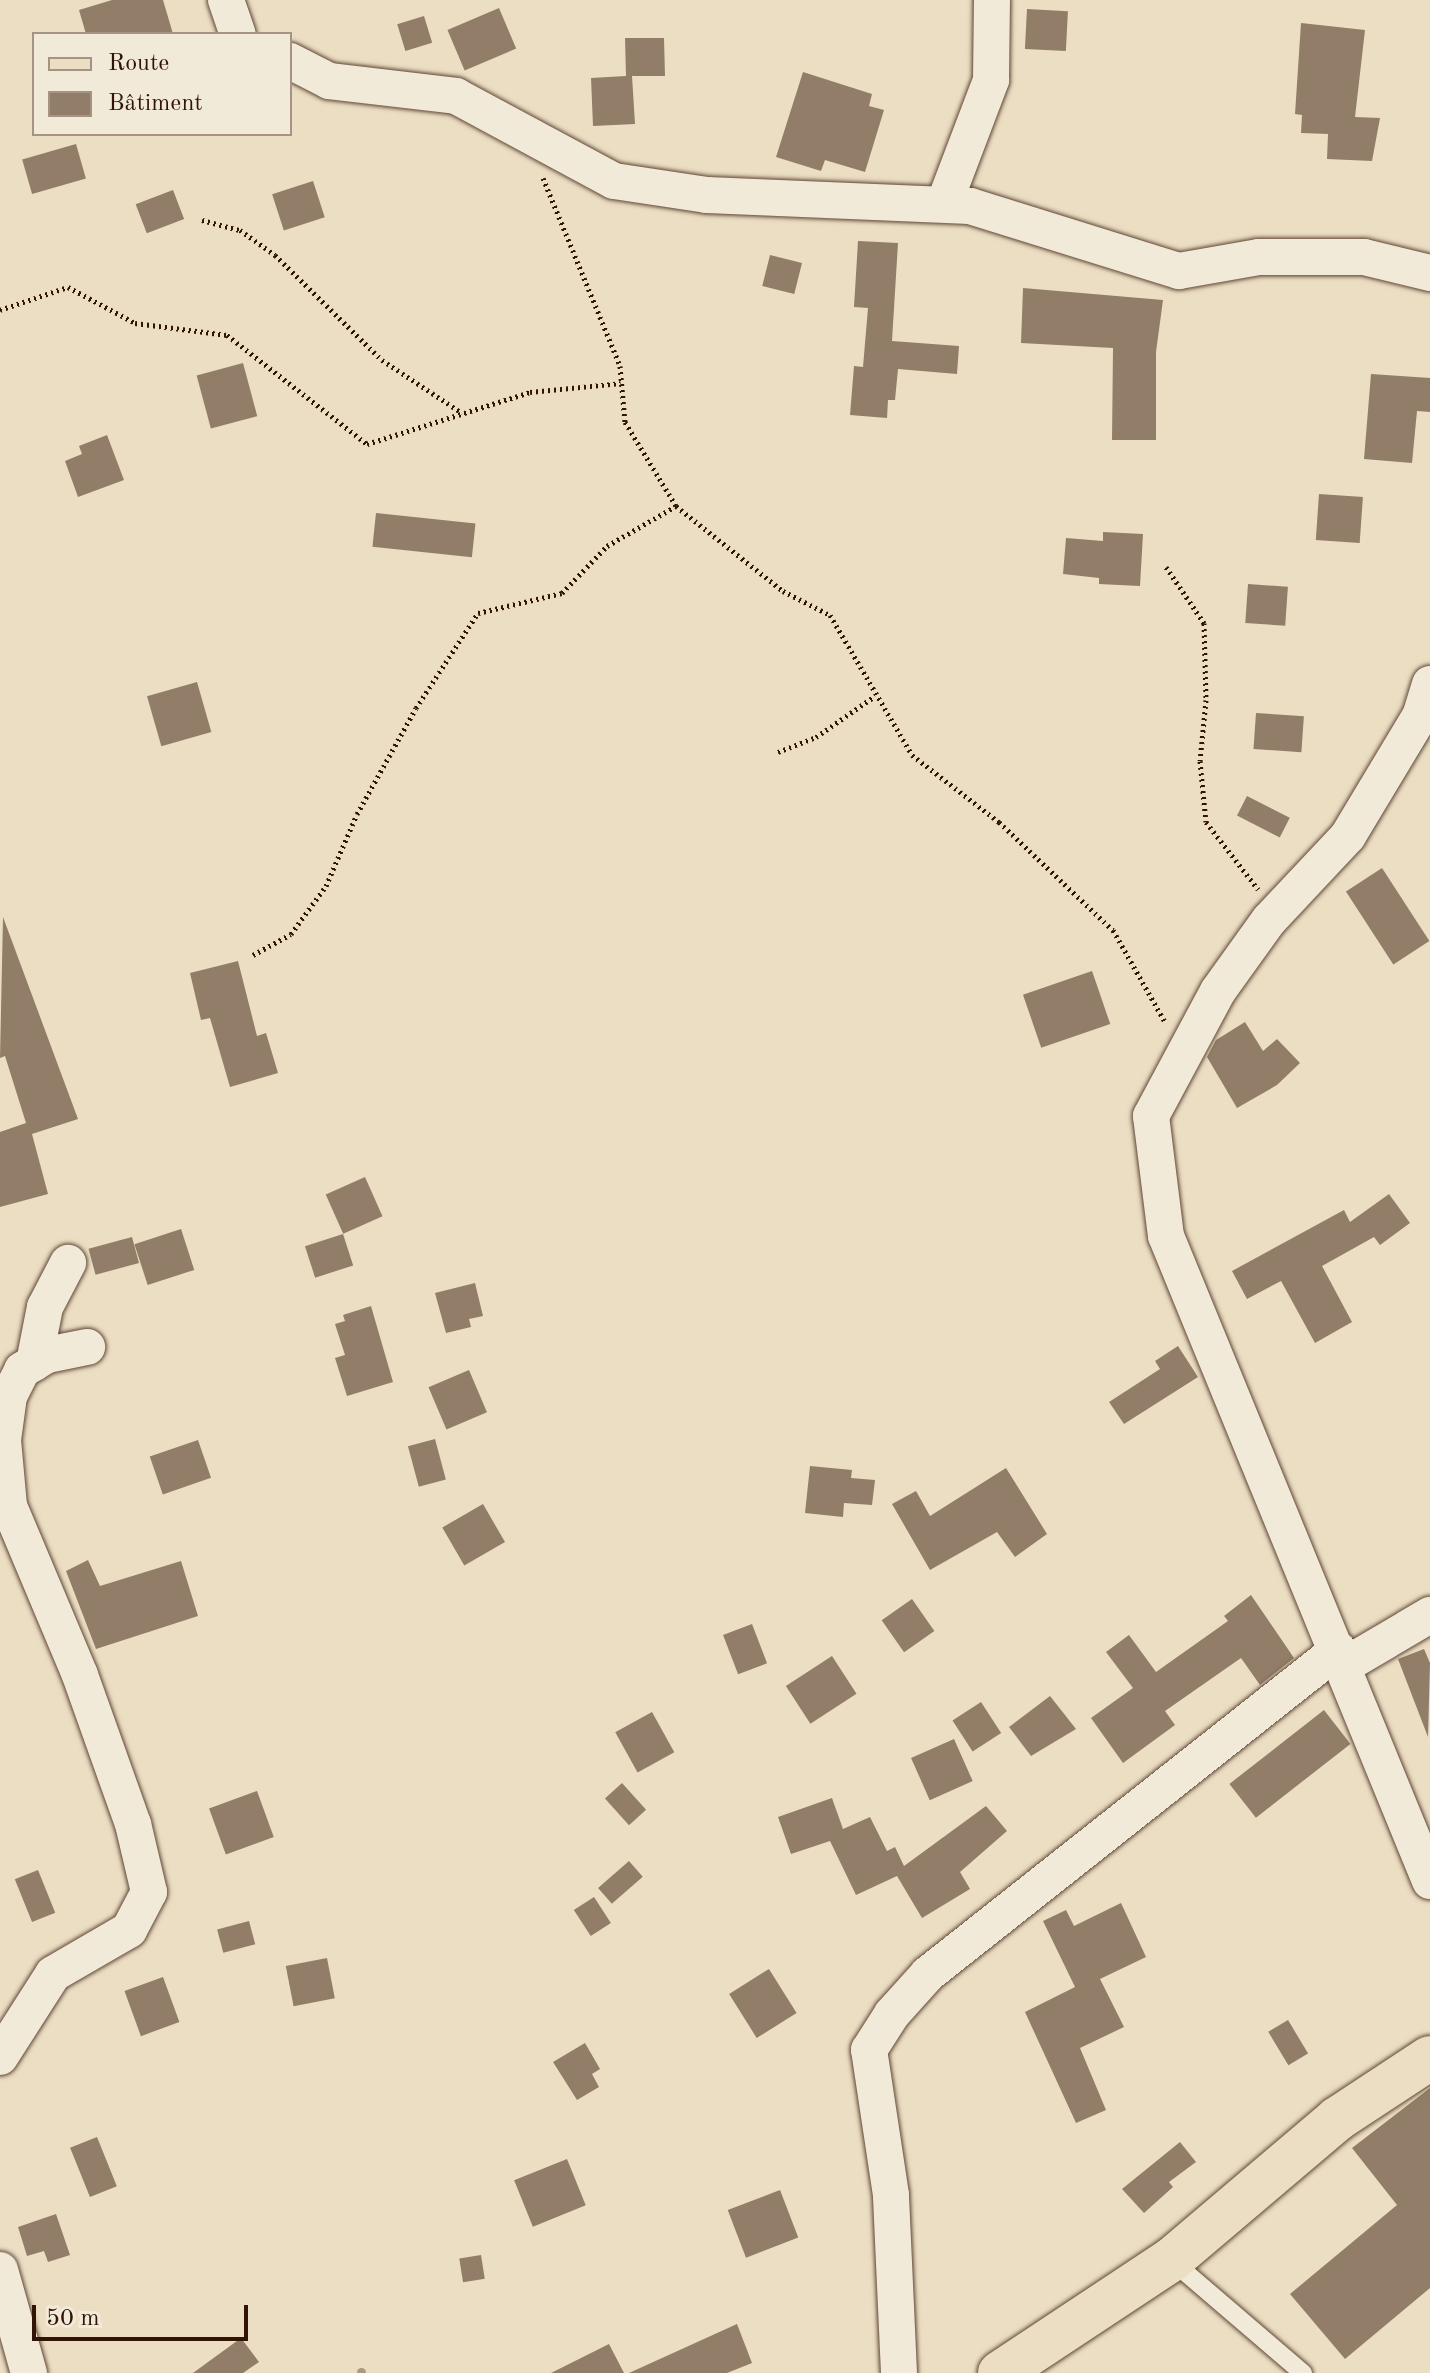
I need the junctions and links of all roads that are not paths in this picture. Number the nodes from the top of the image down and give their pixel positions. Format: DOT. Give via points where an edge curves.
graph roads {
  1 [pos="226,0"];
  2 [pos="992,0"];
  3 [pos="237,32"];
  4 [pos="292,62"];
  5 [pos="944,204"];
  6 [pos="1430,273"];
  7 [pos="1430,684"];
  8 [pos="68,1263"];
  9 [pos="87,1347"];
  10 [pos="16,1379"];
  11 [pos="1430,1615"];
  12 [pos="1342,1658"];
  13 [pos="1430,1881"];
  14 [pos="0,2057"];
  15 [pos="1430,2058"];
  16 [pos="1171,2260"];
  17 [pos="0,2270"];
  18 [pos="29,2373"];
  19 [pos="899,2373"];
  20 [pos="1000,2373"];
  21 [pos="1303,2373"];
  1 -- 3 [label="street"];
  2 -- 5 [label="street" via="991,80"];
  4 -- 5 [label="street" via="329,81 456,96 614,181 707,195"];
  5 -- 6 [label="street" via="970,206 1179,271 1259,257 1349,257"];
  7 -- 12 [label="street" via="1420,716 1348,836 1269,920 1218,991 1151,1116 1166,1236"];
  8 -- 10 [label="street"];
  9 -- 10 [label="street"];
  10 -- 14 [label="street" via="3,1440 9,1506 85,1690 133,1824 149,1892 129,1930 53,1974"];
  11 -- 12 [label="street"];
  12 -- 13 [label="street"];
  12 -- 19 [label="street" via="928,1974 869,2050 891,2195"];
  15 -- 16 [label="main road" via="1337,2119"];
  16 -- 20 [label="main road"];
  16 -- 21 [label="lane"];
  17 -- 18 [label="street"];
}
